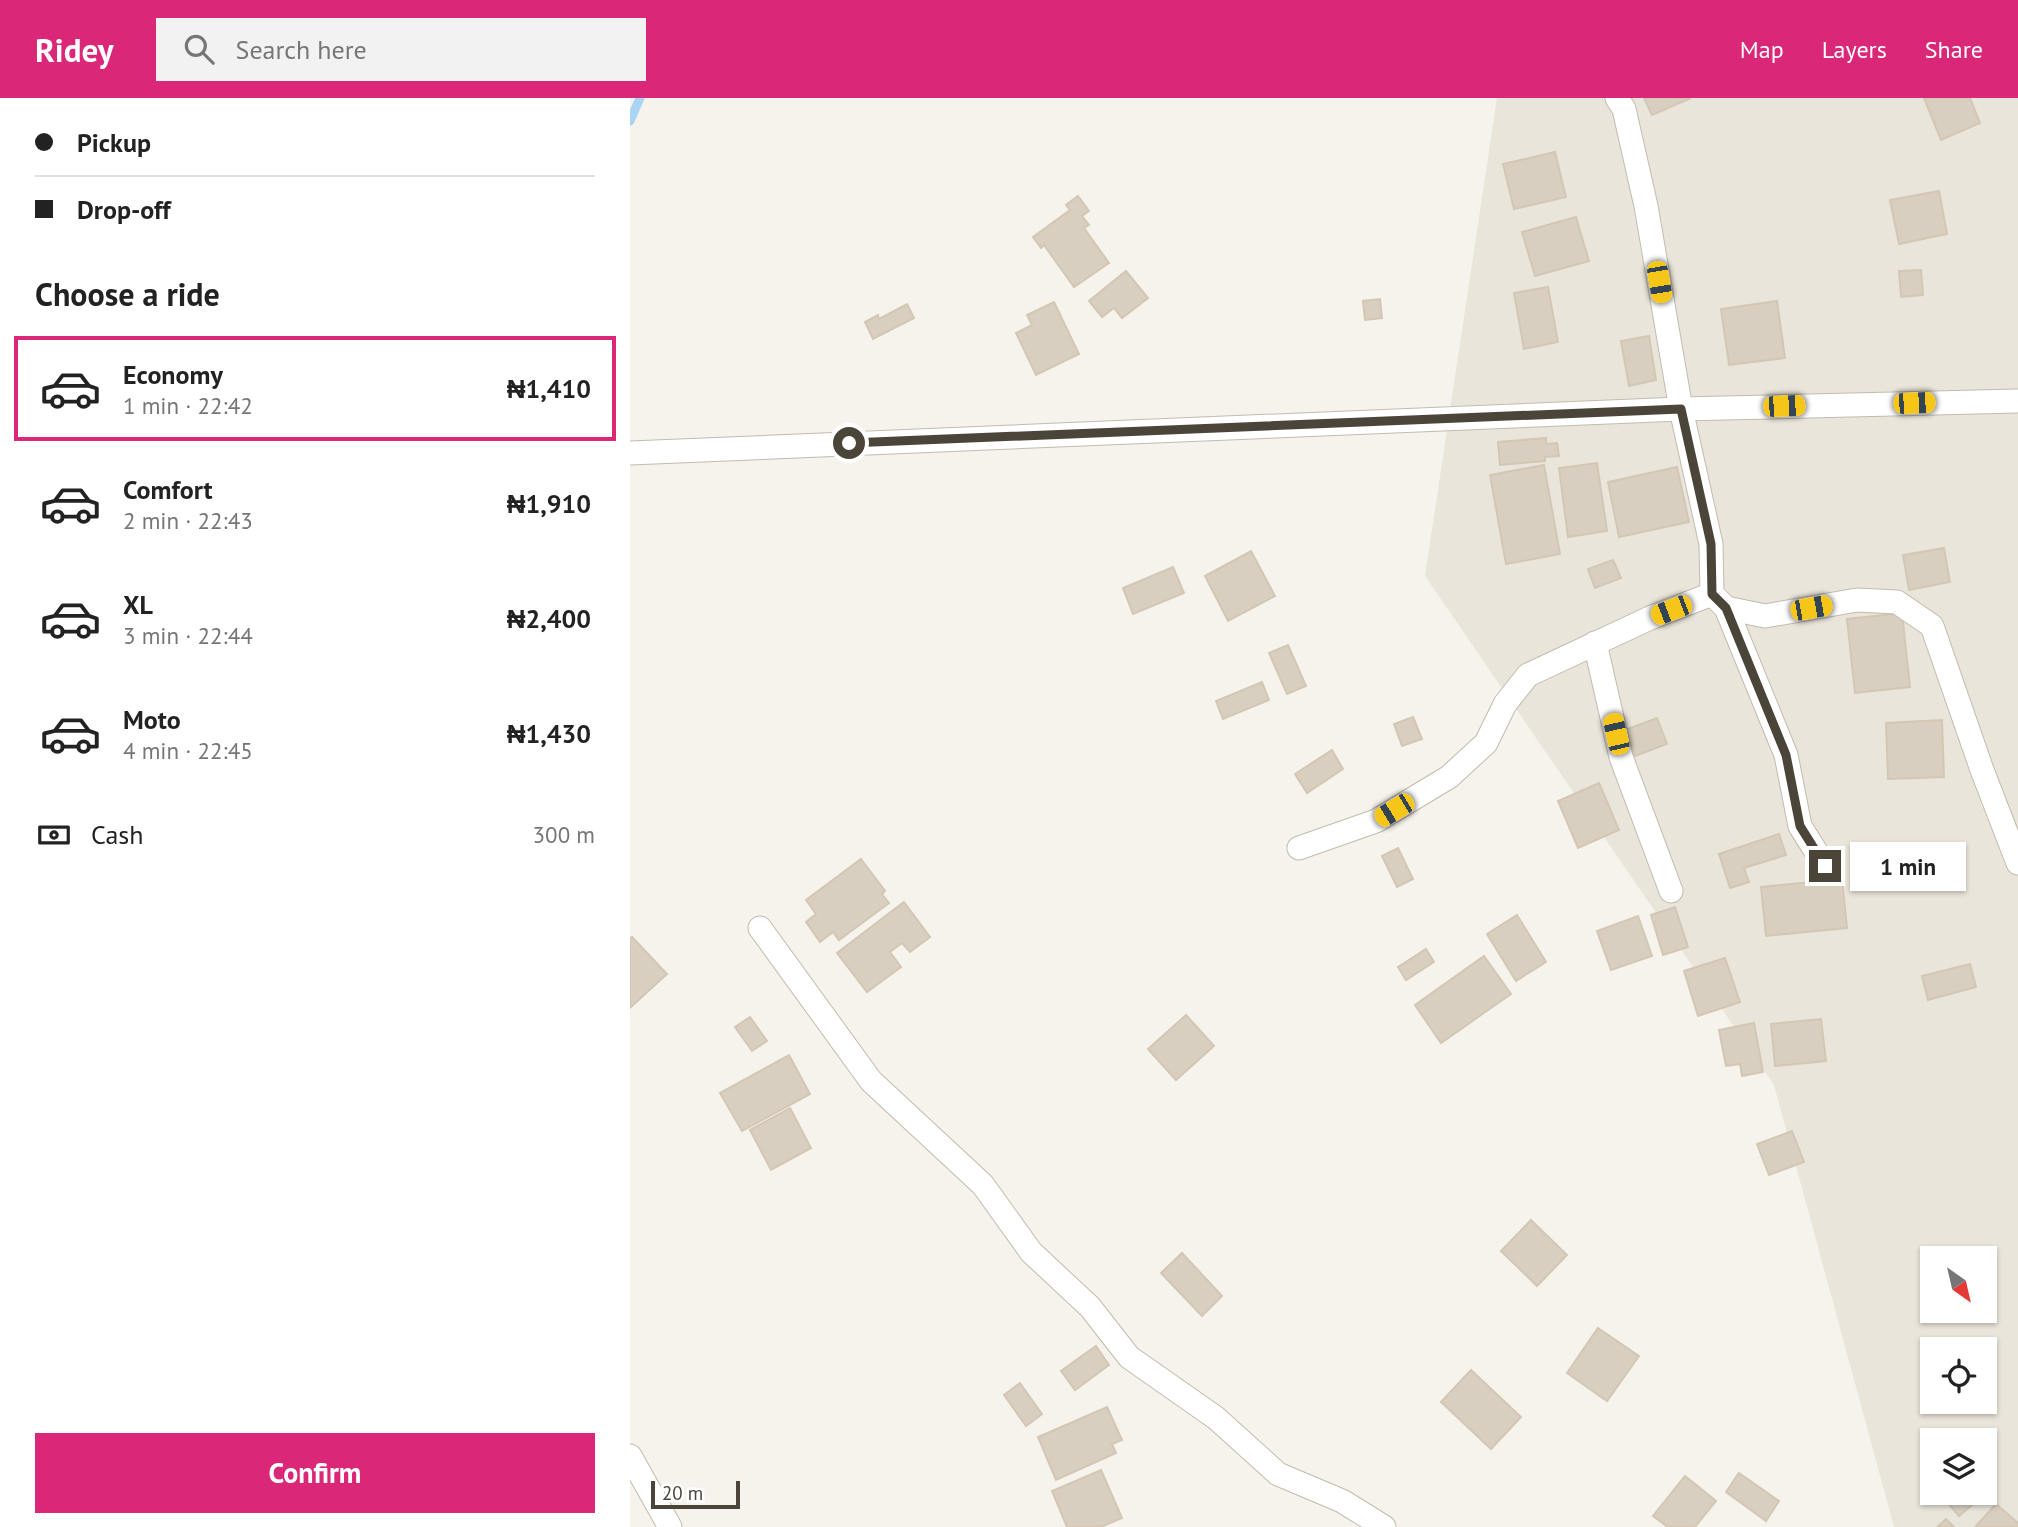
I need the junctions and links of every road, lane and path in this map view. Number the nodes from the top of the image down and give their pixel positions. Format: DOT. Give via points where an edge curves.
graph roads {
  1 [pos="1617,98"];
  2 [pos="2018,401"];
  3 [pos="1681,409"];
  4 [pos="630,453"];
  5 [pos="1719,601"];
  6 [pos="1595,643"];
  7 [pos="1299,848"];
  8 [pos="2018,863"];
  9 [pos="1825,866"];
  10 [pos="1671,891"];
  11 [pos="760,928"];
  12 [pos="630,1456"];
  13 [pos="670,1527"];
  14 [pos="1384,1527"];
  1 -- 3 [label="street" via="1646,206"];
  2 -- 3 [label="street"];
  3 -- 4 [label="street"];
  3 -- 5 [label="street"];
  5 -- 6 [label="street" via="1650,618"];
  5 -- 8 [label="street" via="1765,616 1857,600 1897,602 1932,626"];
  5 -- 9 [label="street" via="1786,755 1800,826"];
  6 -- 7 [label="street" via="1528,675 1505,704 1486,743 1449,777 1376,821"];
  6 -- 10 [label="street" via="1621,757"];
  11 -- 14 [label="street" via="871,1081 983,1185 1031,1252 1090,1307 1129,1357 1216,1418 1278,1474 1342,1501"];
  12 -- 13 [label="street"];
}
